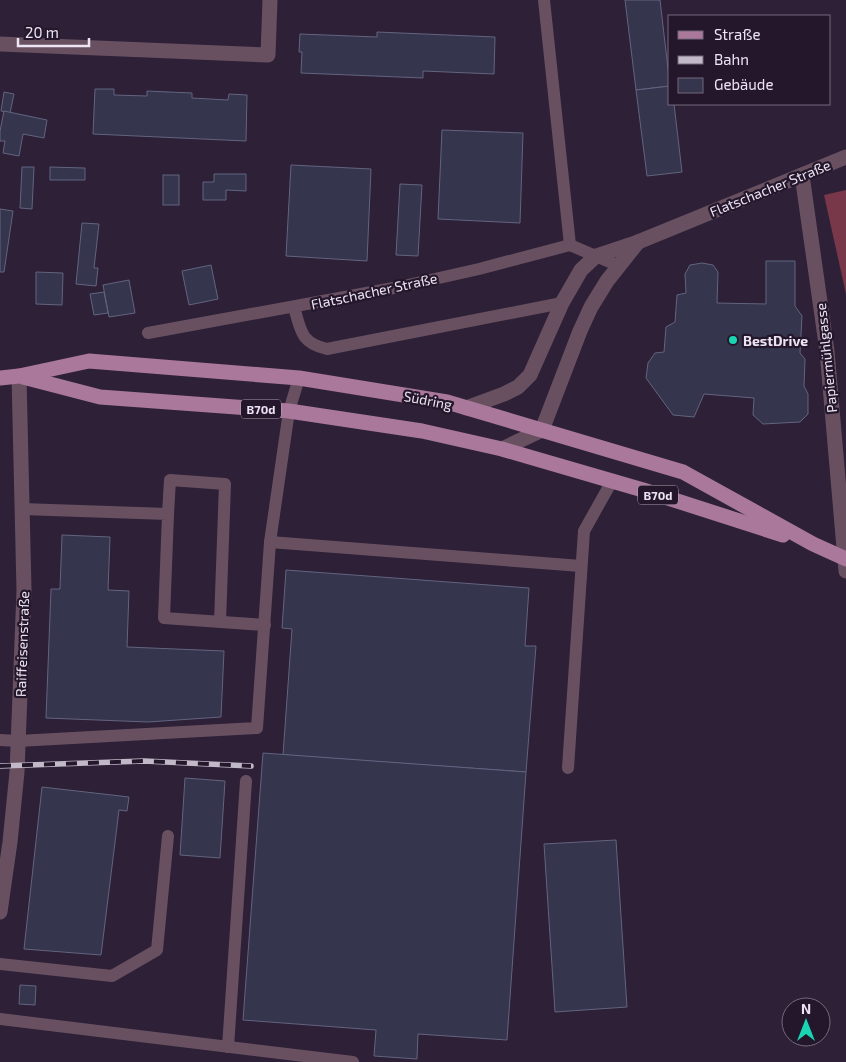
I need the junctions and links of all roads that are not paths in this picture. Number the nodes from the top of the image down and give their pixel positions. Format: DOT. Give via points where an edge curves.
graph roads {
  1 [pos="270,0"];
  2 [pos="544,0"];
  3 [pos="0,44"];
  4 [pos="846,157"];
  5 [pos="802,175"];
  6 [pos="638,242"];
  7 [pos="570,245"];
  8 [pos="596,256"];
  9 [pos="619,266"];
  10 [pos="562,303"];
  11 [pos="294,307"];
  12 [pos="148,334"];
  13 [pos="19,376"];
  14 [pos="0,378"];
  15 [pos="299,378"];
  16 [pos="466,408"];
  17 [pos="289,411"];
  18 [pos="542,430"];
  19 [pos="502,449"];
  20 [pos="612,481"];
  21 [pos="22,509"];
  22 [pos="168,514"];
  23 [pos="270,542"];
  24 [pos="813,544"];
  25 [pos="846,563"];
  26 [pos="581,566"];
  27 [pos="220,622"];
  28 [pos="264,625"];
  29 [pos="0,740"];
  30 [pos="18,741"];
  31 [pos="568,768"];
  32 [pos="246,781"];
  33 [pos="168,836"];
  34 [pos="0,912"];
  35 [pos="0,964"];
  36 [pos="0,1018"];
  37 [pos="228,1047"];
  38 [pos="353,1062"];
  1 -- 3 [label="street" via="268,55"];
  2 -- 7 [label="lane"];
  4 -- 5 [label="street, Flatschacher Straße"];
  5 -- 6 [label="street, Flatschacher Straße"];
  5 -- 25 [label="street, Papiermühlgasse" via="827,351"];
  6 -- 8 [label="street, Flatschacher Straße"];
  6 -- 9 [label="street, Flatschacher Straße"];
  7 -- 8 [label="lane"];
  7 -- 11 [label="lane, Flatschacher Straße" via="444,277"];
  8 -- 9 [label="lane"];
  8 -- 10 [label="street, Flatschacher Straße" via="581,270"];
  9 -- 18 [label="street, Flatschacher Straße" via="591,307"];
  10 -- 11 [label="lane" via="328,349 313,346 302,334"];
  10 -- 16 [label="street, Flatschacher Straße" via="530,375 518,387"];
  11 -- 12 [label="lane, Flatschacher Straße"];
  13 -- 14 [label="main road, Südring / B70d"];
  13 -- 15 [label="main road, Südring / B70d" via="89,361"];
  13 -- 17 [label="main road, Südring / B70d" via="100,397"];
  13 -- 21 [label="street, Raiffeisenstraße"];
  15 -- 16 [label="main road, Südring / B70d"];
  15 -- 17 [label="lane"];
  16 -- 18 [label="main road, Südring / B70d"];
  17 -- 19 [label="main road, Südring / B70d" via="422,432"];
  17 -- 23 [label="lane"];
  18 -- 19 [label="street"];
  18 -- 24 [label="main road, Südring / B70d" via="683,472"];
  19 -- 20 [label="main road, Südring / B70d"];
  20 -- 24 [label="main road, Südring / B70d"];
  20 -- 26 [label="lane" via="584,531"];
  21 -- 22 [label="lane"];
  21 -- 30 [label="street, Raiffeisenstraße" via="24,590"];
  22 -- 27 [label="lane" via="164,618"];
  22 -- 27 [label="lane" via="170,480 226,484"];
  23 -- 26 [label="lane"];
  23 -- 28 [label="lane"];
  24 -- 25 [label="main road, Südring / B70d"];
  26 -- 31 [label="lane"];
  27 -- 28 [label="lane"];
  28 -- 30 [label="lane" via="257,728"];
  29 -- 30 [label="lane"];
  30 -- 34 [label="street, Raiffeisenstraße" via="10,842"];
  32 -- 37 [label="lane"];
  33 -- 35 [label="lane" via="157,950 112,976"];
  36 -- 37 [label="lane"];
  37 -- 38 [label="lane"];
}
